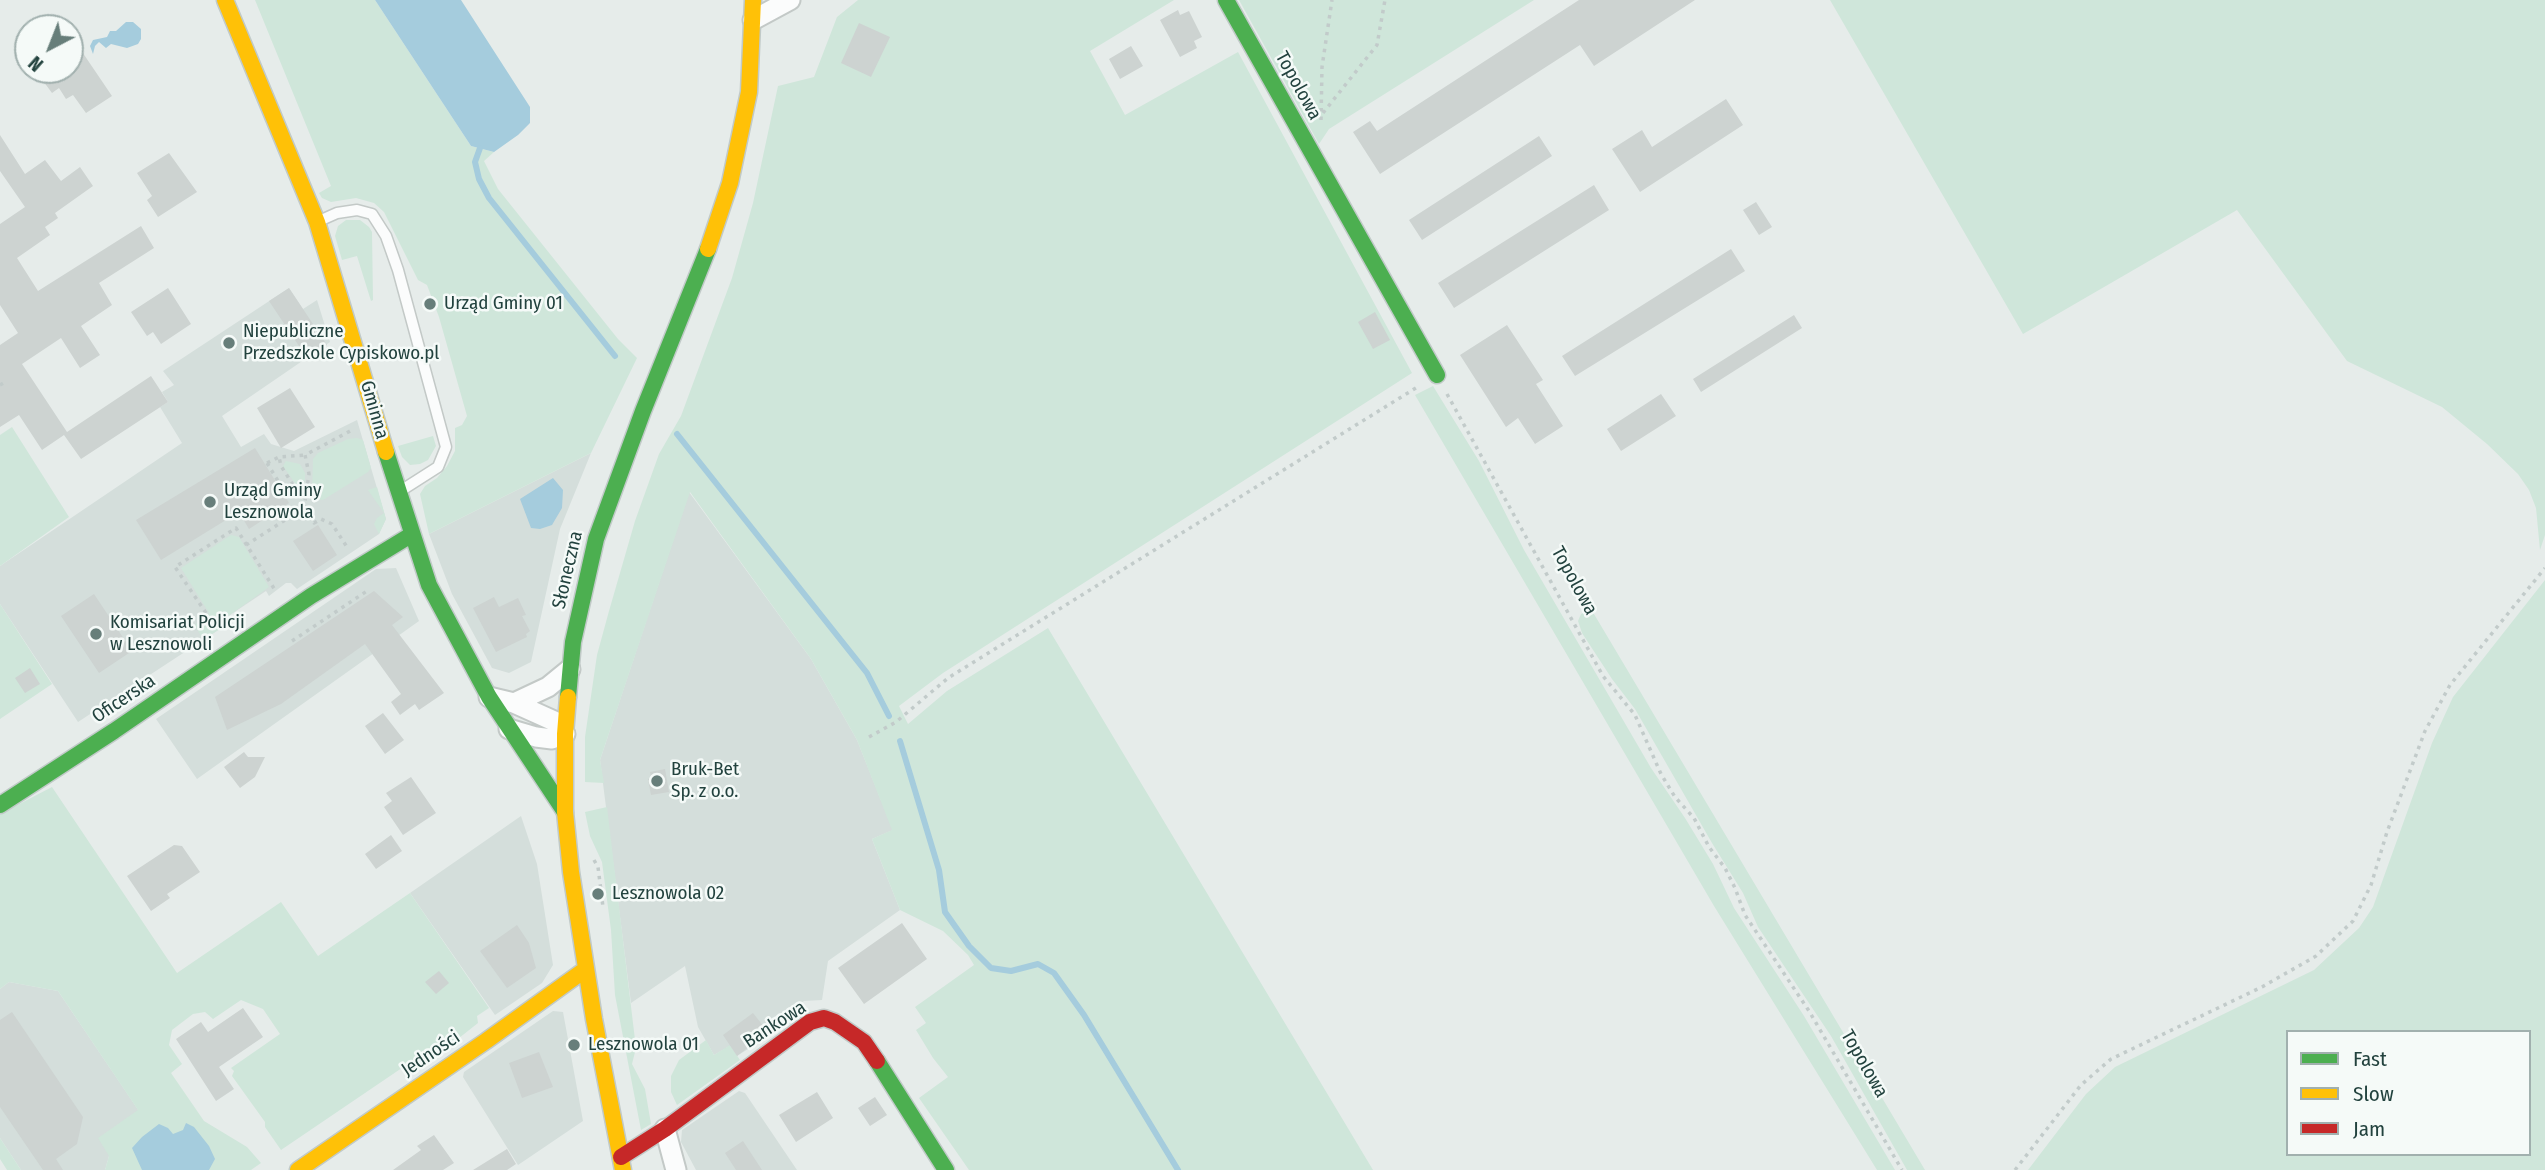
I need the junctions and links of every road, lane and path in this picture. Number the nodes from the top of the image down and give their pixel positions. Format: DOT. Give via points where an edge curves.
graph roads {
  1 [pos="225,0"];
  2 [pos="753,0"];
  3 [pos="790,0"];
  4 [pos="1226,0"];
  5 [pos="1332,0"];
  6 [pos="1385,0"];
  7 [pos="753,20"];
  8 [pos="1321,114"];
  9 [pos="1321,128"];
  10 [pos="317,222"];
  11 [pos="1437,375"];
  12 [pos="5,382"];
  13 [pos="0,385"];
  14 [pos="363,424"];
  15 [pos="305,455"];
  16 [pos="279,457"];
  17 [pos="398,492"];
  18 [pos="304,508"];
  19 [pos="411,536"];
  20 [pos="246,545"];
  21 [pos="352,555"];
  22 [pos="2545,568"];
  23 [pos="275,590"];
  24 [pos="206,613"];
  25 [pos="569,669"];
  26 [pos="499,703"];
  27 [pos="509,729"];
  28 [pos="565,734"];
  29 [pos="869,737"];
  30 [pos="0,805"];
  31 [pos="565,812"];
  32 [pos="593,857"];
  33 [pos="603,907"];
  34 [pos="586,969"];
  35 [pos="664,1129"];
  36 [pos="622,1163"];
  37 [pos="298,1170"];
  38 [pos="676,1170"];
  39 [pos="946,1170"];
  40 [pos="1902,1170"];
  41 [pos="2015,1170"];
  1 -- 10 [label="street, Gminna"];
  2 -- 7 [label="street, Słoneczna"];
  3 -- 7 [label="street"];
  4 -- 11 [label="street, Topolowa"];
  5 -- 8 [label="path" via="1322,67"];
  6 -- 8 [label="path" via="1377,46"];
  7 -- 25 [label="street, Słoneczna" via="749,92 730,183 704,262 600,528"];
  8 -- 9 [label="path"];
  10 -- 17 [label="street, Gminna"];
  10 -- 17 [label="lane" via="337,212 372,214 398,270 446,447 438,467"];
  11 -- 29 [label="path" via="948,678 896,722"];
  11 -- 40 [label="path, Topolowa" via="1603,676 1635,715 1661,774 1725,868 1745,915"];
  12 -- 13 [label="path"];
  14 -- 15 [label="path"];
  15 -- 16 [label="path"];
  15 -- 18 [label="path" via="309,474"];
  16 -- 16 [label="path" via="267,464 286,494 295,488"];
  17 -- 19 [label="street, Gminna"];
  18 -- 20 [label="path"];
  18 -- 21 [label="path" via="314,523 321,519 332,524"];
  19 -- 26 [label="street, Gminna" via="429,585"];
  19 -- 30 [label="street, Oficerska" via="311,596"];
  20 -- 23 [label="path"];
  20 -- 24 [label="path" via="236,528 175,567"];
  22 -- 41 [label="path" via="2450,685 2425,732 2371,885 2353,921 2316,956 2262,987 2111,1059 2081,1085"];
  25 -- 26 [label="street" via="548,687"];
  25 -- 28 [label="street, Słoneczna"];
  26 -- 27 [label="street, Gminna"];
  26 -- 28 [label="street" via="554,721"];
  27 -- 28 [label="street" via="552,739"];
  27 -- 31 [label="street, Gminna"];
  28 -- 31 [label="street, Słoneczna"];
  31 -- 34 [label="street, Słoneczna"];
  32 -- 33 [label="path"];
  34 -- 36 [label="street, Słoneczna"];
  34 -- 37 [label="street, Jedności"];
  35 -- 36 [label="street, Bankowa"];
  35 -- 38 [label="street"];
  35 -- 39 [label="street, Bankowa" via="810,1022 824,1018 864,1042"];
}
